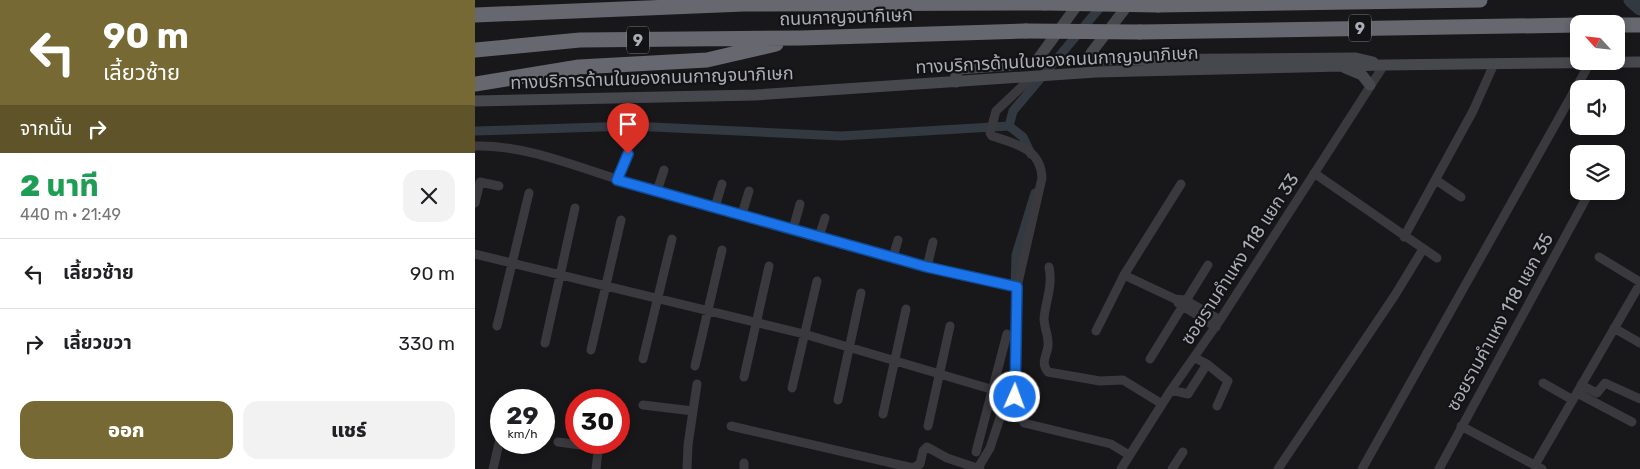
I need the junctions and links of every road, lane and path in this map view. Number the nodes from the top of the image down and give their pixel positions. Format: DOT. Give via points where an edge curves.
graph roads {
  1 [pos="660,0"];
  2 [pos="1081,0"];
  3 [pos="1132,0"];
  4 [pos="1480,0"];
  5 [pos="744,4"];
  6 [pos="475,15"];
  7 [pos="1640,24"];
  8 [pos="1570,25"];
  9 [pos="1625,25"];
  10 [pos="801,38"];
  11 [pos="475,50"];
  12 [pos="1570,62"];
  13 [pos="1625,62"];
  14 [pos="1640,62"];
  15 [pos="1384,64"];
  16 [pos="1495,64"];
  17 [pos="1343,67"];
  18 [pos="1586,70"];
  19 [pos="1033,77"];
  20 [pos="956,82"];
  21 [pos="475,84"];
  22 [pos="1370,85"];
  23 [pos="475,100"];
  24 [pos="475,146"];
  25 [pos="628,154"];
  26 [pos="664,170"];
  27 [pos="1314,173"];
  28 [pos="617,180"];
  29 [pos="1436,180"];
  30 [pos="722,184"];
  31 [pos="1181,184"];
  32 [pos="499,186"];
  33 [pos="657,191"];
  34 [pos="749,191"];
  35 [pos="529,192"];
  36 [pos="1461,197"];
  37 [pos="1585,200"];
  38 [pos="475,203"];
  39 [pos="801,204"];
  40 [pos="715,207"];
  41 [pos="575,208"];
  42 [pos="742,214"];
  43 [pos="825,218"];
  44 [pos="621,220"];
  45 [pos="793,229"];
  46 [pos="819,237"];
  47 [pos="1404,237"];
  48 [pos="672,239"];
  49 [pos="898,240"];
  50 [pos="933,242"];
  51 [pos="1423,249"];
  52 [pos="721,250"];
  53 [pos="475,254"];
  54 [pos="893,257"];
  55 [pos="1599,257"];
  56 [pos="1437,258"];
  57 [pos="511,262"];
  58 [pos="1208,265"];
  59 [pos="769,266"];
  60 [pos="927,267"];
  61 [pos="1049,267"];
  62 [pos="560,275"];
  63 [pos="1124,275"];
  64 [pos="817,281"];
  65 [pos="1640,283"];
  66 [pos="606,286"];
  67 [pos="1017,287"];
  68 [pos="861,293"];
  69 [pos="659,299"];
  70 [pos="1183,303"];
  71 [pos="906,309"];
  72 [pos="707,311"];
  73 [pos="756,322"];
  74 [pos="1218,324"];
  75 [pos="497,326"];
  76 [pos="949,326"];
  77 [pos="1614,328"];
  78 [pos="1096,331"];
  79 [pos="804,334"];
  80 [pos="1007,334"];
  81 [pos="545,343"];
  82 [pos="1640,343"];
  83 [pos="848,347"];
  84 [pos="591,350"];
  85 [pos="1195,358"];
  86 [pos="643,359"];
  87 [pos="1150,359"];
  88 [pos="894,361"];
  89 [pos="1207,364"];
  90 [pos="695,366"];
  91 [pos="939,374"];
  92 [pos="744,377"];
  93 [pos="1543,383"];
  94 [pos="697,384"];
  95 [pos="792,388"];
  96 [pos="994,390"];
  97 [pos="1171,390"];
  98 [pos="1577,392"];
  99 [pos="1640,399"];
  100 [pos="838,400"];
  101 [pos="1162,404"];
  102 [pos="643,405"];
  103 [pos="1217,406"];
  104 [pos="693,411"];
  105 [pos="883,414"];
  106 [pos="1632,422"];
  107 [pos="1024,423"];
  108 [pos="731,426"];
  109 [pos="928,426"];
  110 [pos="1461,426"];
  111 [pos="558,442"];
  112 [pos="977,452"];
  113 [pos="1183,452"];
  114 [pos="496,454"];
  115 [pos="1129,455"];
  116 [pos="1532,466"];
  117 [pos="493,469"];
  118 [pos="596,469"];
  119 [pos="687,469"];
  120 [pos="979,469"];
  121 [pos="1121,469"];
  122 [pos="1172,469"];
  123 [pos="1278,469"];
  124 [pos="1362,469"];
  125 [pos="1439,469"];
  1 -- 5 [label="highway"];
  2 -- 20 [label="main road" via="1035,63 959,69"];
  3 -- 15 [label="main road" via="1091,53 1094,60 1356,58"];
  4 -- 5 [label="highway, ถนนกาญจนาภิเษก / 9, bridge" via="1158,6"];
  5 -- 6 [label="highway, ถนนกาญจนาภิเษก / 9"];
  7 -- 9 [label="highway"];
  8 -- 10 [label="highway, ถนนกาญจนาภิเษก / 9, bridge" via="1140,32 1026,30"];
  10 -- 11 [label="highway, ถนนกาญจนาภิเษก / 9" via="580,40"];
  10 -- 21 [label="highway" via="707,60 579,67"];
  12 -- 16 [label="main road, ทางบริการด้านในของถนนกาญจนาภิเษก"];
  13 -- 14 [label="main road, ทางบริการด้านในของถนนกาญจนาภิเษก"];
  15 -- 16 [label="main road, ทางบริการด้านในของถนนกาญจนาภิเษก"];
  15 -- 17 [label="main road, ทางบริการด้านในของถนนกาญจนาภิเษก"];
  15 -- 22 [label="street, ซอยรามคำแหง 118 แยก 33"];
  16 -- 29 [label="street"];
  17 -- 19 [label="main road, ทางบริการด้านในของถนนกาญจนาภิเษก" via="1096,72"];
  17 -- 22 [label="main road" via="1362,76"];
  18 -- 124 [label="street"];
  19 -- 20 [label="main road, ทางบริการด้านในของถนนกาญจนาภิเษก"];
  19 -- 67 [label="street" via="996,111 991,129 992,136 1033,154 1042,169"];
  20 -- 23 [label="main road, ทางบริการด้านในของถนนกาญจนาภิเษก" via="755,95"];
  22 -- 27 [label="street, ซอยรามคำแหง 118 แยก 33"];
  24 -- 28 [label="street" via="496,145"];
  25 -- 28 [label="street"];
  26 -- 33 [label="street"];
  27 -- 47 [label="street"];
  27 -- 74 [label="street, ซอยรามคำแหง 118 แยก 33"];
  28 -- 33 [label="street"];
  29 -- 36 [label="street"];
  29 -- 47 [label="street"];
  30 -- 40 [label="street"];
  31 -- 63 [label="street"];
  32 -- 38 [label="street" via="480,182"];
  33 -- 40 [label="street"];
  34 -- 42 [label="street"];
  35 -- 57 [label="street"];
  37 -- 110 [label="street, ซอยรามคำแหง 118 แยก 35"];
  39 -- 45 [label="street"];
  40 -- 42 [label="street"];
  41 -- 62 [label="street"];
  42 -- 45 [label="street"];
  43 -- 46 [label="street"];
  44 -- 66 [label="street"];
  45 -- 46 [label="street"];
  46 -- 54 [label="street"];
  47 -- 51 [label="street"];
  48 -- 69 [label="street"];
  49 -- 54 [label="street"];
  50 -- 60 [label="street"];
  51 -- 56 [label="street"];
  51 -- 123 [label="street"];
  52 -- 72 [label="street"];
  53 -- 57 [label="street"];
  54 -- 60 [label="street"];
  55 -- 65 [label="street"];
  57 -- 62 [label="street"];
  57 -- 75 [label="street"];
  58 -- 70 [label="street"];
  59 -- 73 [label="street"];
  60 -- 67 [label="street"];
  61 -- 101 [label="street" via="1049,297 1044,319 1048,348 1044,365 1048,372 1100,381 1123,380"];
  62 -- 66 [label="street"];
  62 -- 81 [label="street"];
  63 -- 70 [label="street"];
  63 -- 78 [label="street"];
  64 -- 79 [label="street"];
  65 -- 77 [label="street"];
  66 -- 69 [label="street"];
  66 -- 84 [label="street"];
  67 -- 120 [label="street" via="1015,397 1001,414"];
  68 -- 83 [label="street"];
  69 -- 72 [label="street"];
  69 -- 86 [label="street"];
  70 -- 74 [label="street"];
  70 -- 87 [label="street"];
  71 -- 88 [label="street"];
  72 -- 73 [label="street"];
  72 -- 90 [label="street"];
  73 -- 79 [label="street"];
  73 -- 92 [label="street"];
  74 -- 85 [label="street, ซอยรามคำแหง 118 แยก 33"];
  76 -- 91 [label="street"];
  77 -- 82 [label="street"];
  77 -- 98 [label="street"];
  79 -- 83 [label="street"];
  79 -- 95 [label="street"];
  80 -- 96 [label="street"];
  83 -- 88 [label="street"];
  83 -- 100 [label="street"];
  85 -- 89 [label="street"];
  85 -- 97 [label="street, ซอยรามคำแหง 118 แยก 33"];
  88 -- 91 [label="street"];
  88 -- 105 [label="street"];
  89 -- 97 [label="street" via="1188,394"];
  89 -- 103 [label="street" via="1228,381"];
  91 -- 96 [label="street"];
  91 -- 109 [label="street"];
  93 -- 98 [label="street"];
  94 -- 104 [label="street"];
  96 -- 112 [label="street"];
  97 -- 101 [label="street, ซอยรามคำแหง 118 แยก 33"];
  98 -- 99 [label="street" via="1597,393 1605,383"];
  98 -- 106 [label="street"];
  98 -- 116 [label="street"];
  101 -- 115 [label="street, ซอยรามคำแหง 118 แยก 33"];
  102 -- 104 [label="street"];
  104 -- 119 [label="street"];
  107 -- 115 [label="street" via="1111,444"];
  108 -- 120 [label="street" via="913,468 920,464 927,447"];
  110 -- 116 [label="street"];
  110 -- 125 [label="street, ซอยรามคำแหง 118 แยก 35"];
  111 -- 118 [label="street" via="595,447 598,452"];
  113 -- 122 [label="street"];
  114 -- 117 [label="street"];
  115 -- 121 [label="street, ซอยรามคำแหง 118 แยก 33"];
}
